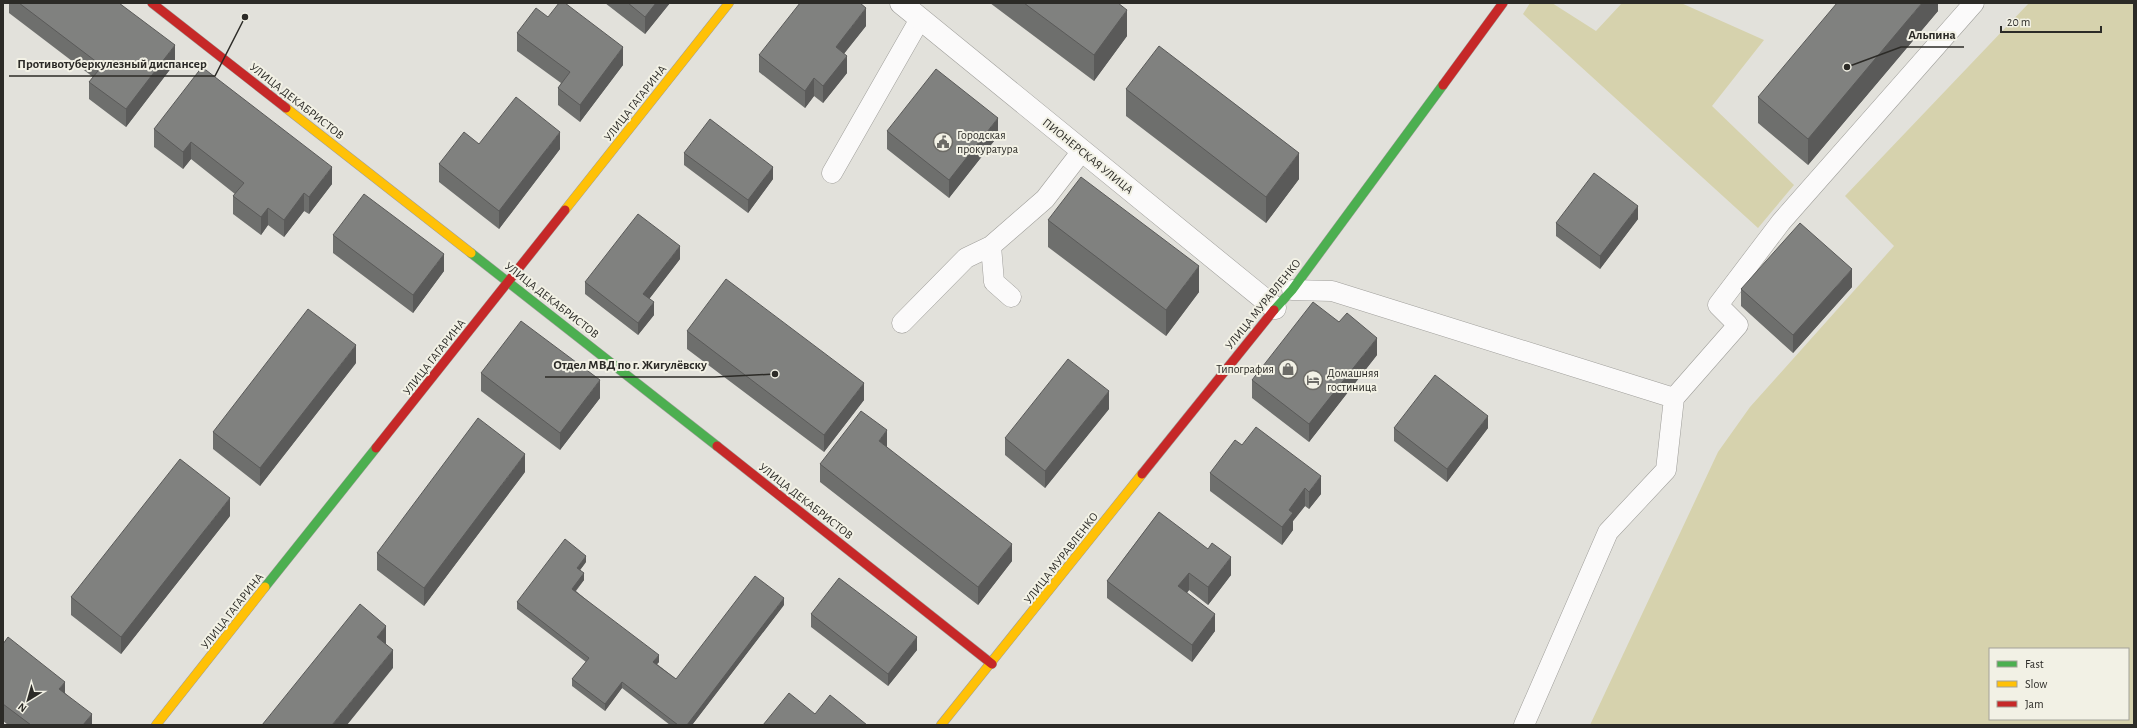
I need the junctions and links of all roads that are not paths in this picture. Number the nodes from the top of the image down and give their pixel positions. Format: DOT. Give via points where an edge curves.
graph roads {
  1 [pos="152,3"];
  2 [pos="729,3"];
  3 [pos="901,3"];
  4 [pos="1503,3"];
  5 [pos="1963,7"];
  6 [pos="920,19"];
  7 [pos="1082,151"];
  8 [pos="832,173"];
  9 [pos="991,246"];
  10 [pos="509,282"];
  11 [pos="1292,290"];
  12 [pos="1011,297"];
  13 [pos="1275,308"];
  14 [pos="902,323"];
  15 [pos="1674,398"];
  16 [pos="992,664"];
  17 [pos="156,725"];
  18 [pos="942,725"];
  19 [pos="1524,725"];
  1 -- 10 [label="street, УЛИЦА ДЕКАБРИСТОВ"];
  2 -- 10 [label="street, УЛИЦА ГАГАРИНА"];
  3 -- 6 [label="street, ПИОНЕРСКАЯ УЛИЦА"];
  4 -- 11 [label="street, УЛИЦА МУРАВЛЕНКО"];
  5 -- 15 [label="lane" via="1782,222 1718,305 1738,325"];
  6 -- 7 [label="street, ПИОНЕРСКАЯ УЛИЦА"];
  6 -- 8 [label="lane"];
  7 -- 9 [label="lane" via="1045,199"];
  7 -- 13 [label="street, ПИОНЕРСКАЯ УЛИЦА"];
  9 -- 12 [label="lane" via="994,282"];
  9 -- 14 [label="lane" via="966,258"];
  10 -- 16 [label="street, УЛИЦА ДЕКАБРИСТОВ"];
  10 -- 17 [label="street, УЛИЦА ГАГАРИНА"];
  11 -- 13 [label="street, УЛИЦА МУРАВЛЕНКО"];
  11 -- 15 [label="lane" via="1332,292"];
  13 -- 16 [label="street, УЛИЦА МУРАВЛЕНКО"];
  15 -- 19 [label="lane" via="1666,470 1608,532"];
  16 -- 18 [label="street, УЛИЦА МУРАВЛЕНКО"];
}
